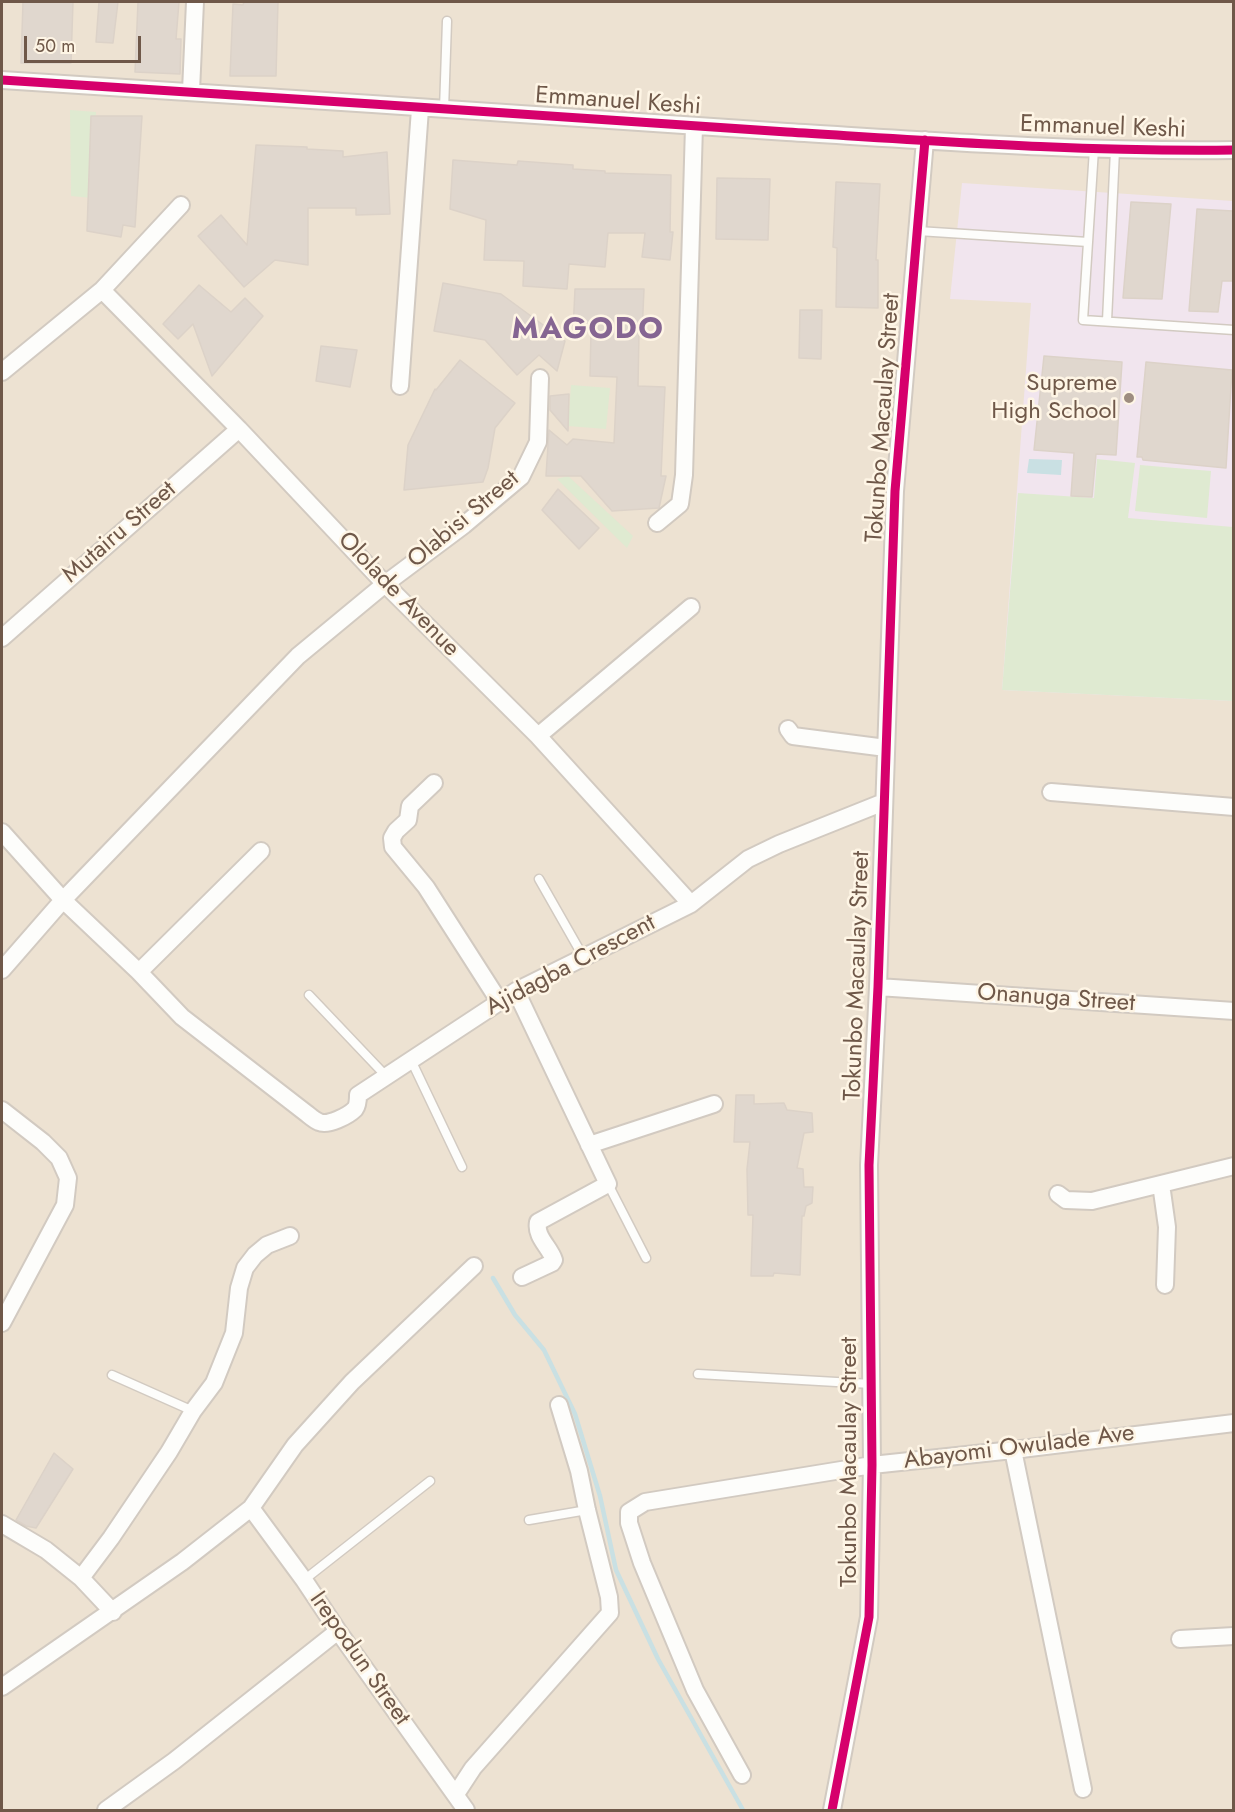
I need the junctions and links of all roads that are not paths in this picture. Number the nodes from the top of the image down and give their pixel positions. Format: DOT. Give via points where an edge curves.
graph roads {
  1 [pos="195,2"];
  2 [pos="447,21"];
  3 [pos="2,80"];
  4 [pos="191,91"];
  5 [pos="420,109"];
  6 [pos="444,110"];
  7 [pos="694,126"];
  8 [pos="925,140"];
  9 [pos="1094,149"];
  10 [pos="1115,150"];
  11 [pos="1233,150"];
  12 [pos="181,205"];
  13 [pos="918,231"];
  14 [pos="1088,242"];
  15 [pos="102,290"];
  16 [pos="1107,321"];
  17 [pos="1233,330"];
  18 [pos="2,372"];
  19 [pos="540,378"];
  20 [pos="400,386"];
  21 [pos="239,429"];
  22 [pos="657,523"];
  23 [pos="385,584"];
  24 [pos="691,607"];
  25 [pos="2,638"];
  26 [pos="788,729"];
  27 [pos="538,736"];
  28 [pos="886,748"];
  29 [pos="434,783"];
  30 [pos="1050,792"];
  31 [pos="884,802"];
  32 [pos="1233,807"];
  33 [pos="2,832"];
  34 [pos="261,851"];
  35 [pos="539,879"];
  36 [pos="63,900"];
  37 [pos="691,904"];
  38 [pos="584,958"];
  39 [pos="2,970"];
  40 [pos="139,972"];
  41 [pos="878,987"];
  42 [pos="516,991"];
  43 [pos="309,995"];
  44 [pos="499,1001"];
  45 [pos="1233,1011"];
  46 [pos="411,1059"];
  47 [pos="386,1076"];
  48 [pos="714,1104"];
  49 [pos="2,1110"];
  50 [pos="589,1146"];
  51 [pos="1233,1166"];
  52 [pos="462,1167"];
  53 [pos="608,1184"];
  54 [pos="1161,1184"];
  55 [pos="1058,1194"];
  56 [pos="290,1236"];
  57 [pos="646,1258"];
  58 [pos="474,1266"];
  59 [pos="522,1276"];
  60 [pos="1165,1285"];
  61 [pos="2,1323"];
  62 [pos="698,1374"];
  63 [pos="112,1375"];
  64 [pos="872,1384"];
  65 [pos="559,1405"];
  66 [pos="193,1411"];
  67 [pos="1233,1423"];
  68 [pos="1013,1450"];
  69 [pos="872,1465"];
  70 [pos="430,1481"];
  71 [pos="251,1508"];
  72 [pos="587,1510"];
  73 [pos="529,1520"];
  74 [pos="2,1524"];
  75 [pos="81,1578"];
  76 [pos="304,1580"];
  77 [pos="113,1612"];
  78 [pos="338,1631"];
  79 [pos="1233,1636"];
  80 [pos="1180,1639"];
  81 [pos="2,1687"];
  82 [pos="742,1775"];
  83 [pos="1083,1790"];
  84 [pos="456,1794"];
  85 [pos="105,1810"];
  86 [pos="466,1810"];
  87 [pos="832,1810"];
  1 -- 4 [label="street"];
  2 -- 6 [label="lane"];
  3 -- 4 [label="street, Emmanuel Keshi"];
  4 -- 5 [label="street, Emmanuel Keshi"];
  5 -- 6 [label="street, Emmanuel Keshi"];
  5 -- 20 [label="street"];
  6 -- 7 [label="street, Emmanuel Keshi"];
  7 -- 8 [label="street, Emmanuel Keshi"];
  7 -- 22 [label="street" via="684,475 680,504"];
  8 -- 9 [label="street, Emmanuel Keshi"];
  8 -- 13 [label="street, Tokunbo Macaulay Street"];
  9 -- 10 [label="street, Emmanuel Keshi"];
  9 -- 14 [label="lane"];
  10 -- 11 [label="street, Emmanuel Keshi"];
  10 -- 16 [label="lane"];
  12 -- 15 [label="street"];
  13 -- 14 [label="lane"];
  13 -- 28 [label="street, Tokunbo Macaulay Street" via="895,491"];
  14 -- 16 [label="lane" via="1083,320"];
  15 -- 18 [label="street"];
  15 -- 21 [label="street, Ololade Avenue"];
  16 -- 17 [label="lane"];
  19 -- 23 [label="street, Olabisi Street" via="538,442 521,477"];
  21 -- 23 [label="street, Ololade Avenue"];
  21 -- 25 [label="street, Mutairu Street"];
  23 -- 27 [label="street, Ololade Avenue"];
  23 -- 36 [label="street, Olabisi Street" via="298,656"];
  24 -- 27 [label="street"];
  26 -- 28 [label="street" via="793,736"];
  27 -- 37 [label="street, Ololade Avenue"];
  28 -- 31 [label="street, Tokunbo Macaulay Street"];
  29 -- 44 [label="street" via="410,806 408,820 392,838 393,847 426,887"];
  30 -- 32 [label="street"];
  31 -- 37 [label="street, Ajidagba Crescent" via="748,860"];
  31 -- 41 [label="street, Tokunbo Macaulay Street"];
  33 -- 36 [label="street"];
  34 -- 40 [label="street"];
  35 -- 38 [label="lane"];
  36 -- 39 [label="street, Olabisi Street"];
  36 -- 40 [label="street"];
  37 -- 38 [label="street, Ajidagba Crescent"];
  38 -- 42 [label="street, Ajidagba Crescent"];
  40 -- 47 [label="street, Ajidagba Crescent" via="182,1017 319,1122 333,1123 355,1109 358,1095"];
  41 -- 45 [label="street, Onanuga Street"];
  41 -- 64 [label="street, Tokunbo Macaulay Street" via="869,1166"];
  42 -- 44 [label="street, Ajidagba Crescent"];
  42 -- 50 [label="street"];
  43 -- 47 [label="lane"];
  44 -- 46 [label="street, Ajidagba Crescent"];
  46 -- 47 [label="street, Ajidagba Crescent"];
  46 -- 52 [label="lane"];
  48 -- 50 [label="street"];
  49 -- 61 [label="street" via="59,1158 68,1178 65,1205"];
  50 -- 53 [label="street"];
  51 -- 54 [label="street"];
  53 -- 57 [label="lane"];
  53 -- 59 [label="street" via="538,1222 539,1234 554,1260"];
  54 -- 55 [label="street" via="1085,1201 1066,1200"];
  54 -- 60 [label="street" via="1167,1227"];
  56 -- 66 [label="street" via="267,1245 245,1268 234,1333 214,1383"];
  58 -- 71 [label="street" via="352,1382 295,1445"];
  62 -- 64 [label="lane"];
  63 -- 66 [label="lane"];
  64 -- 69 [label="street, Tokunbo Macaulay Street"];
  65 -- 72 [label="street"];
  66 -- 75 [label="street"];
  67 -- 68 [label="street, Abayomi Owulade Ave"];
  68 -- 69 [label="street, Abayomi Owulade Ave"];
  68 -- 83 [label="street"];
  69 -- 82 [label="street, Abayomi Owulade Ave" via="645,1502 629,1512 642,1563 695,1690"];
  69 -- 87 [label="street, Tokunbo Macaulay Street" via="868,1617"];
  70 -- 76 [label="lane"];
  71 -- 76 [label="street, Irepodun Street"];
  71 -- 77 [label="street"];
  72 -- 73 [label="lane"];
  72 -- 84 [label="street" via="610,1613 473,1768"];
  74 -- 75 [label="street" via="46,1550"];
  75 -- 77 [label="street"];
  76 -- 78 [label="street, Irepodun Street"];
  77 -- 81 [label="street"];
  78 -- 84 [label="street, Irepodun Street"];
  78 -- 85 [label="street" via="174,1761"];
  79 -- 80 [label="street"];
  84 -- 86 [label="street, Irepodun Street"];
}
